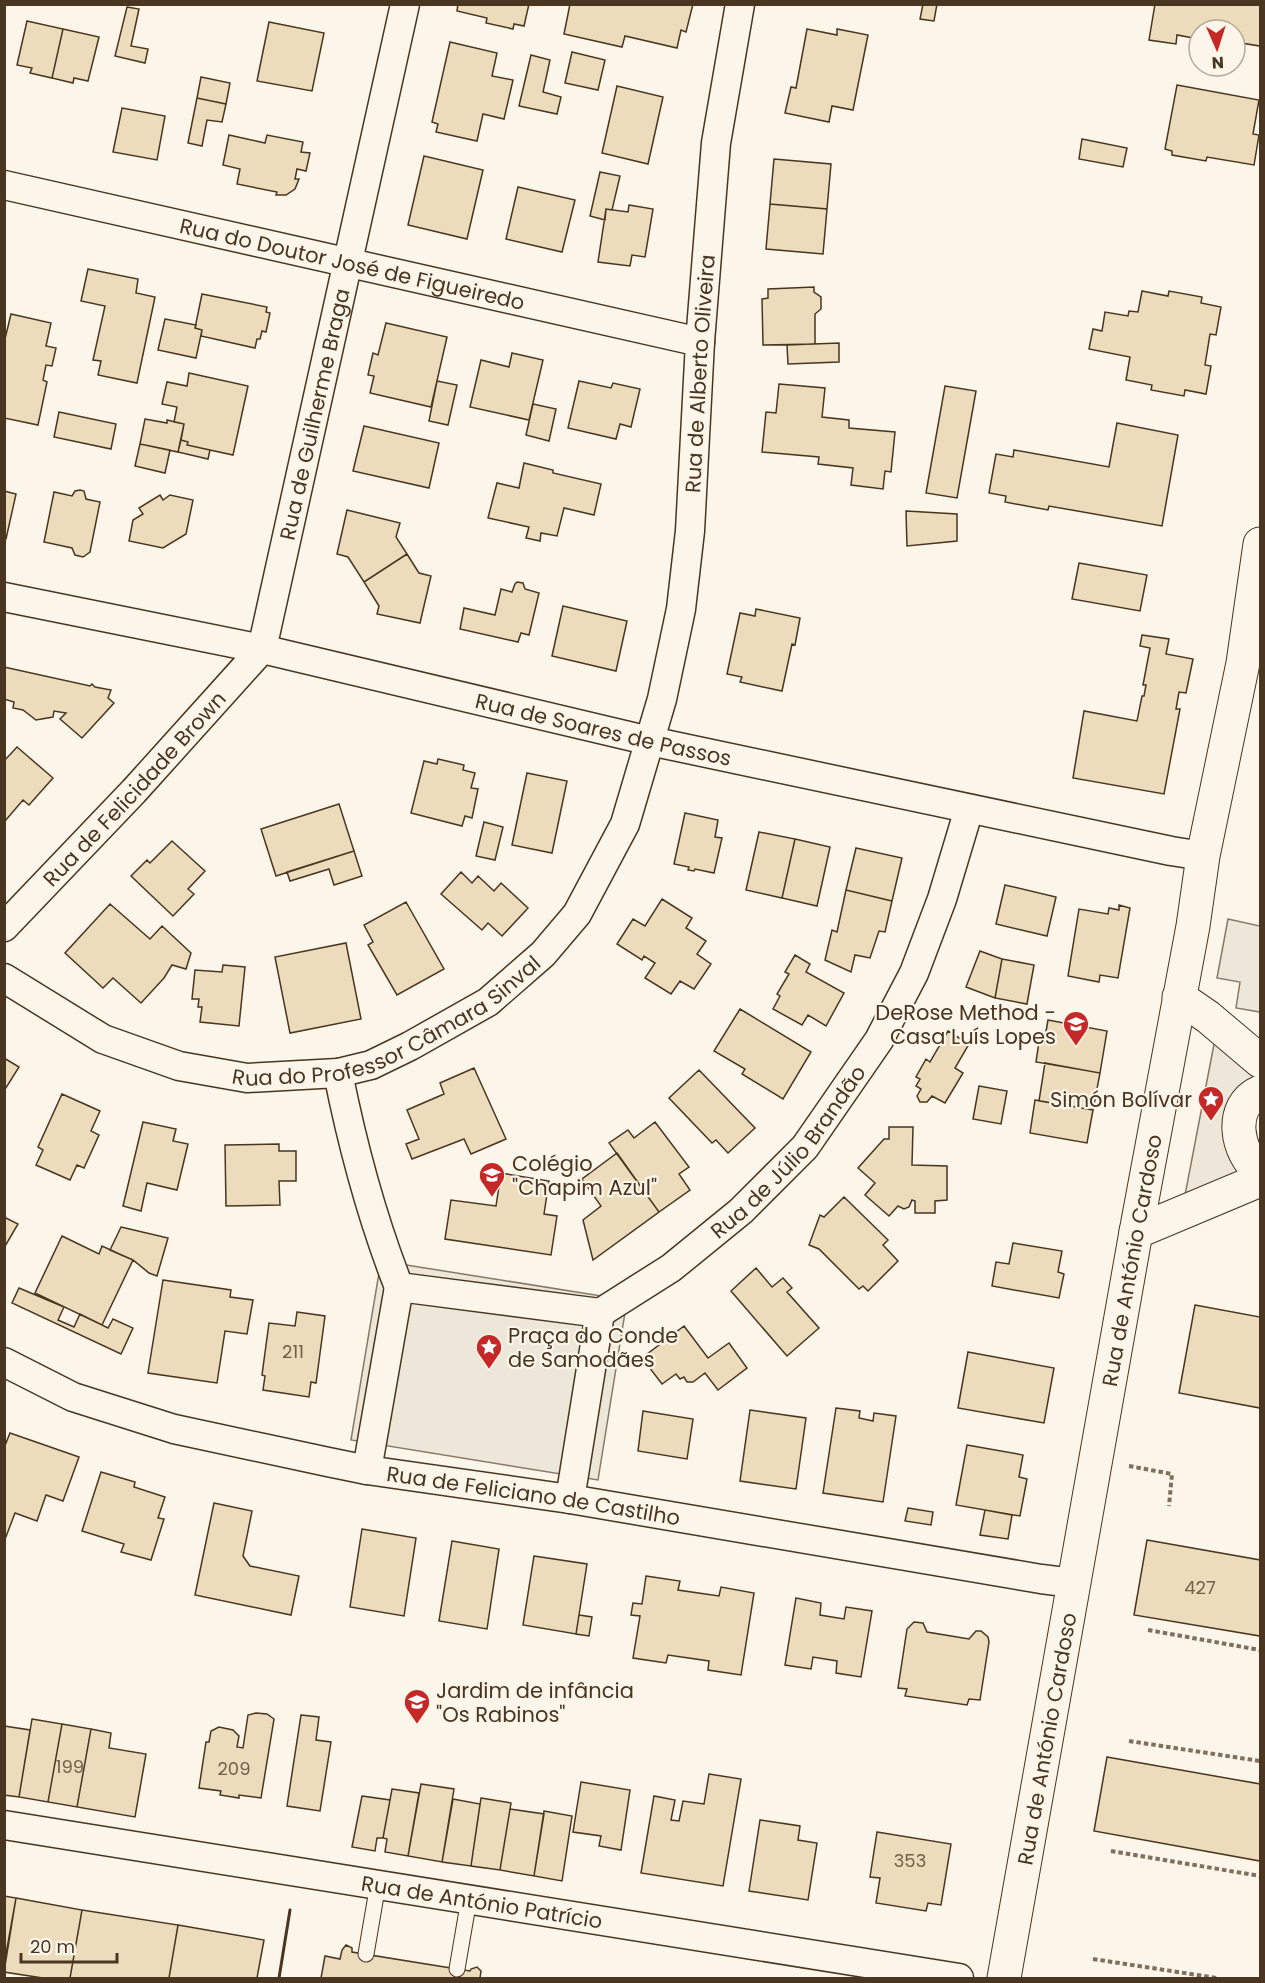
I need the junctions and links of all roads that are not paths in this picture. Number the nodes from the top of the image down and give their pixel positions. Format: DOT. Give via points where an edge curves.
graph roads {
  1 [pos="405,4"];
  2 [pos="740,4"];
  3 [pos="4,185"];
  4 [pos="347,262"];
  5 [pos="700,342"];
  6 [pos="1260,544"];
  7 [pos="4,597"];
  8 [pos="262,650"];
  9 [pos="1252,664"];
  10 [pos="650,741"];
  11 [pos="969,809"];
  12 [pos="1203,856"];
  13 [pos="4,927"];
  14 [pos="4,978"];
  15 [pos="1179,997"];
  16 [pos="1260,1061"];
  17 [pos="338,1073"];
  18 [pos="1260,1092"];
  19 [pos="1260,1171"];
  20 [pos="1260,1180"];
  21 [pos="1136,1232"];
  22 [pos="399,1287"];
  23 [pos="600,1312"];
  24 [pos="4,1362"];
  25 [pos="367,1470"];
  26 [pos="570,1499"];
  27 [pos="1073,1583"];
  28 [pos="4,1825"];
  29 [pos="378,1884"];
  30 [pos="469,1899"];
  31 [pos="366,1954"];
  32 [pos="457,1969"];
  33 [pos="959,1978"];
  34 [pos="1004,1978"];
  1 -- 4 [label="street, Rua de Guilherme Braga"];
  2 -- 5 [label="street, Rua de Alberto Oliveira" via="716,143"];
  3 -- 4 [label="street, Rua do Doutor José de Figueiredo"];
  4 -- 5 [label="street, Rua do Doutor José de Figueiredo"];
  4 -- 8 [label="street, Rua de Guilherme Braga"];
  5 -- 10 [label="street, Rua de Alberto Oliveira" via="690,531 681,609"];
  6 -- 9 [label="street, Rua de António Cardoso"];
  7 -- 8 [label="street, Rua de Soares de Passos"];
  8 -- 10 [label="street, Rua de Soares de Passos"];
  8 -- 13 [label="street, Rua de Felicidade Brown"];
  9 -- 12 [label="street, Rua de António Cardoso"];
  10 -- 11 [label="street, Rua de Soares de Passos"];
  10 -- 17 [label="street, Rua do Professor Câmara Sinval" via="621,833 577,914 543,954 488,1002 371,1065"];
  11 -- 12 [label="street, Rua de Soares de Passos"];
  11 -- 23 [label="street, Rua de Júlio Brandão" via="942,899 914,973 879,1040 805,1147 741,1211 671,1268"];
  12 -- 15 [label="street, Rua de António Cardoso"];
  14 -- 17 [label="street, Rua do Professor Câmara Sinval" via="103,1039 178,1066 247,1078"];
  15 -- 16 [label="street"];
  15 -- 21 [label="street, Rua de António Cardoso"];
  17 -- 22 [label="street" via="386,1254"];
  18 -- 19 [label="street" via="1252,1096 1240,1114 1240,1144 1251,1164"];
  20 -- 21 [label="street"];
  21 -- 27 [label="street, Rua de António Cardoso"];
  22 -- 23 [label="street"];
  22 -- 25 [label="street"];
  23 -- 26 [label="street"];
  24 -- 25 [label="street, Rua de Feliciano de Castilho" via="73,1396 174,1429"];
  25 -- 26 [label="street, Rua de Feliciano de Castilho"];
  26 -- 27 [label="street, Rua de Feliciano de Castilho"];
  27 -- 34 [label="street, Rua de António Cardoso"];
  28 -- 29 [label="street, Rua de António Patrício"];
  29 -- 30 [label="street, Rua de António Patrício"];
  29 -- 31 [label="lane"];
  30 -- 32 [label="lane"];
  30 -- 33 [label="street, Rua de António Patrício"];
}
